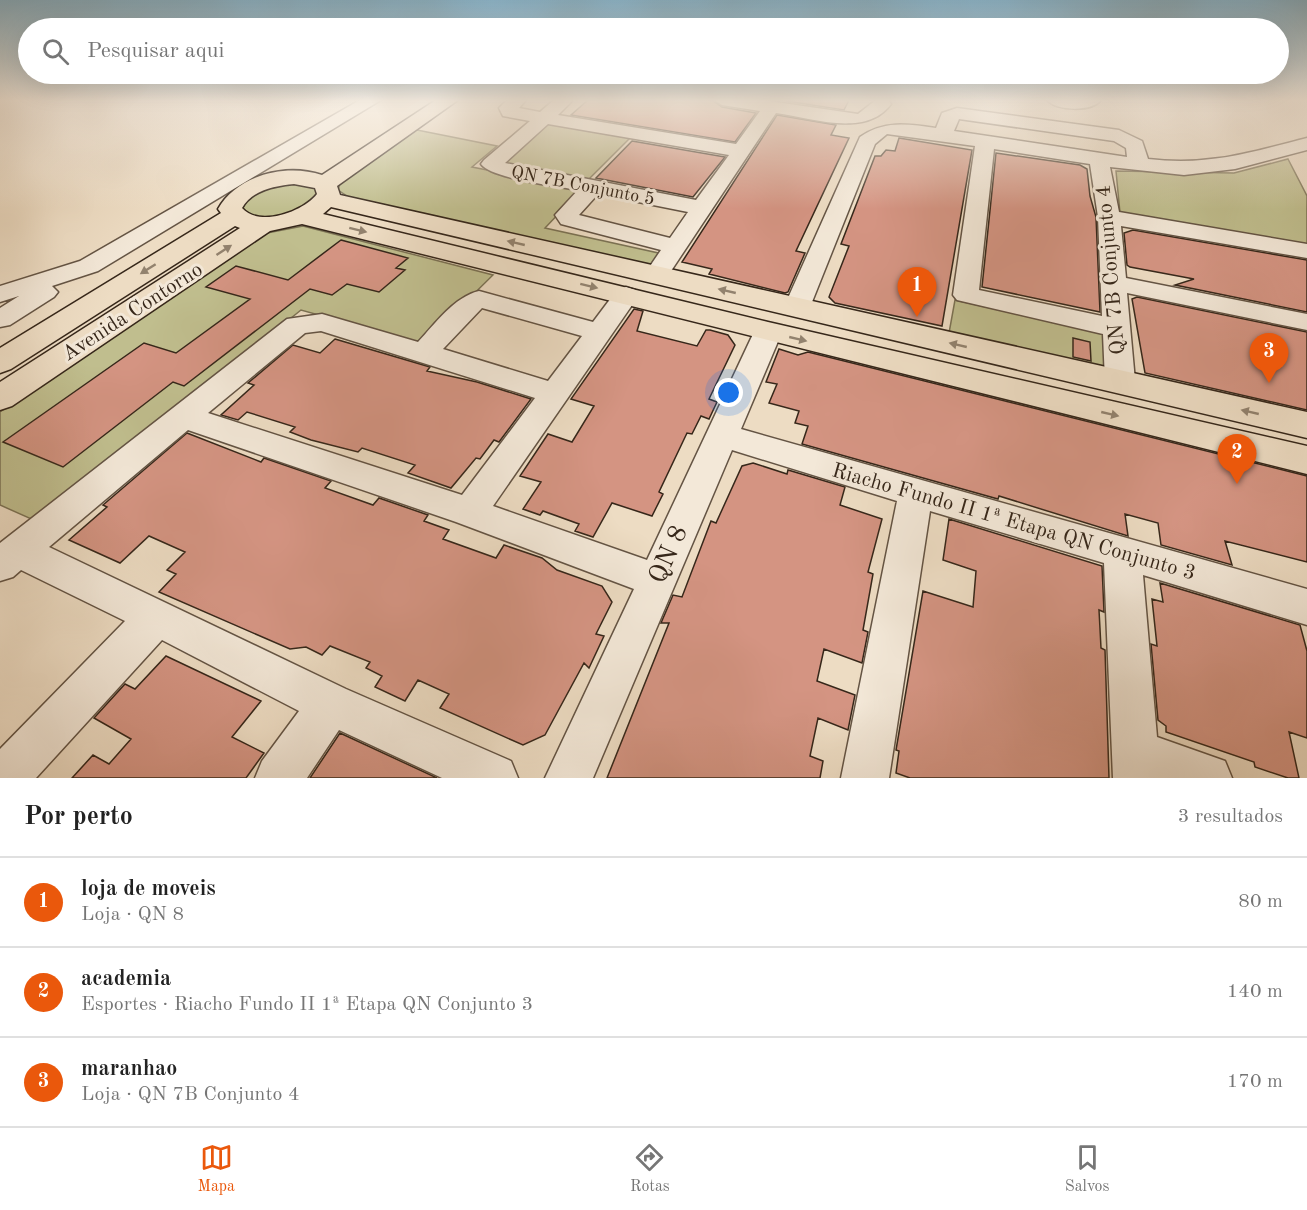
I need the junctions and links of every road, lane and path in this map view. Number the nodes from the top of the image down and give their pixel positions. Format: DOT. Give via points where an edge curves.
graph roads {
  1 [pos="311,136"];
  2 [pos="361,136"];
  3 [pos="386,136"];
  4 [pos="522,136"];
  5 [pos="656,136"];
  6 [pos="751,136"];
  7 [pos="868,136"];
  8 [pos="971,136"];
  9 [pos="998,136"];
  10 [pos="1115,136"];
  11 [pos="354,140"];
  12 [pos="986,141"];
  13 [pos="1307,144"];
  14 [pos="741,151"];
  15 [pos="1138,158"];
  16 [pos="324,159"];
  17 [pos="1099,160"];
  18 [pos="294,177"];
  19 [pos="592,188"];
  20 [pos="326,192"];
  21 [pos="701,208"];
  22 [pos="233,216"];
  23 [pos="302,216"];
  24 [pos="1109,217"];
  25 [pos="263,224"];
  26 [pos="675,246"];
  27 [pos="1307,251"];
  28 [pos="554,265"];
  29 [pos="89,266"];
  30 [pos="656,275"];
  31 [pos="1114,283"];
  32 [pos="0,294"];
  33 [pos="626,295"];
  34 [pos="797,307"];
  35 [pos="0,319"];
  36 [pos="1307,322"];
  37 [pos="1117,328"];
  38 [pos="599,332"];
  39 [pos="768,332"];
  40 [pos="423,353"];
  41 [pos="0,362"];
  42 [pos="1004,371"];
  43 [pos="1072,371"];
  44 [pos="1120,381"];
  45 [pos="553,393"];
  46 [pos="0,398"];
  47 [pos="1073,405"];
  48 [pos="181,416"];
  49 [pos="1307,425"];
  50 [pos="720,435"];
  51 [pos="1307,460"];
  52 [pos="916,493"];
  53 [pos="469,512"];
  54 [pos="1122,554"];
  55 [pos="9,558"];
  56 [pos="656,580"];
  57 [pos="1307,607"];
  58 [pos="156,618"];
  59 [pos="331,704"];
  60 [pos="1136,765"];
  61 [pos="4,778"];
  62 [pos="279,778"];
  63 [pos="494,778"];
  64 [pos="569,778"];
  65 [pos="865,778"];
  66 [pos="1208,778"];
  1 -- 29 [label="street"];
  2 -- 11 [label="main road"];
  3 -- 20 [label="main road"];
  4 -- 19 [label="street, QN 7B Conjunto 5" via="491,164"];
  5 -- 14 [label="street"];
  6 -- 14 [label="street"];
  7 -- 34 [label="street"];
  8 -- 12 [label="street"];
  9 -- 15 [label="street"];
  10 -- 15 [label="street" via="1135,145"];
  12 -- 17 [label="street"];
  12 -- 37 [label="street" via="966,295"];
  13 -- 15 [label="street" via="1215,167 1184,169"];
  14 -- 21 [label="street"];
  15 -- 17 [label="street"];
  16 -- 18 [label="main road"];
  17 -- 24 [label="street, QN 7B Conjunto 4"];
  18 -- 20 [label="main road" via="308,178"];
  18 -- 22 [label="main road" via="264,183 240,195 231,209"];
  19 -- 21 [label="street, QN 7B Conjunto 5"];
  19 -- 26 [label="street" via="566,215 568,219"];
  20 -- 23 [label="main road" via="318,208"];
  28 -- 20 [label="main road, one-way"];
  21 -- 26 [label="street"];
  22 -- 25 [label="main road"];
  22 -- 41 [label="main road, Avenida Contorno, one-way"];
  23 -- 25 [label="main road"];
  23 -- 28 [label="main road, one-way"];
  24 -- 27 [label="street"];
  24 -- 31 [label="street, QN 7B Conjunto 4"];
  46 -- 25 [label="main road, Avenida Contorno, one-way"];
  26 -- 30 [label="street"];
  28 -- 30 [label="main road"];
  28 -- 33 [label="main road, one-way"];
  29 -- 32 [label="street"];
  29 -- 35 [label="street"];
  34 -- 30 [label="main road, one-way"];
  31 -- 36 [label="street"];
  31 -- 37 [label="street, QN 7B Conjunto 4"];
  33 -- 38 [label="street"];
  33 -- 39 [label="main road"];
  42 -- 34 [label="main road, one-way"];
  37 -- 44 [label="street, QN 7B Conjunto 4"];
  38 -- 40 [label="street" via="479,299"];
  38 -- 45 [label="street"];
  39 -- 42 [label="main road, one-way"];
  39 -- 50 [label="street, QN 8"];
  40 -- 45 [label="street"];
  40 -- 48 [label="street" via="321,322 306,322 291,328"];
  42 -- 43 [label="main road"];
  42 -- 47 [label="main road"];
  43 -- 44 [label="main road"];
  43 -- 47 [label="main road" via="1063,374 1058,391"];
  49 -- 44 [label="main road, one-way"];
  45 -- 53 [label="street"];
  47 -- 51 [label="main road, one-way"];
  48 -- 53 [label="street"];
  48 -- 55 [label="street"];
  50 -- 52 [label="street, Riacho Fundo II 1ª Etapa QN Conjunto 3"];
  50 -- 56 [label="street, QN 8"];
  52 -- 54 [label="street, Riacho Fundo II 1ª Etapa QN Conjunto 3"];
  52 -- 65 [label="street"];
  53 -- 56 [label="street"];
  54 -- 57 [label="street, Riacho Fundo II 1ª Etapa QN Conjunto 3"];
  54 -- 60 [label="street"];
  55 -- 58 [label="street"];
  56 -- 64 [label="street, QN 8"];
  58 -- 59 [label="street"];
  58 -- 61 [label="street"];
  59 -- 62 [label="street"];
  59 -- 63 [label="street"];
  60 -- 66 [label="street"];
}
